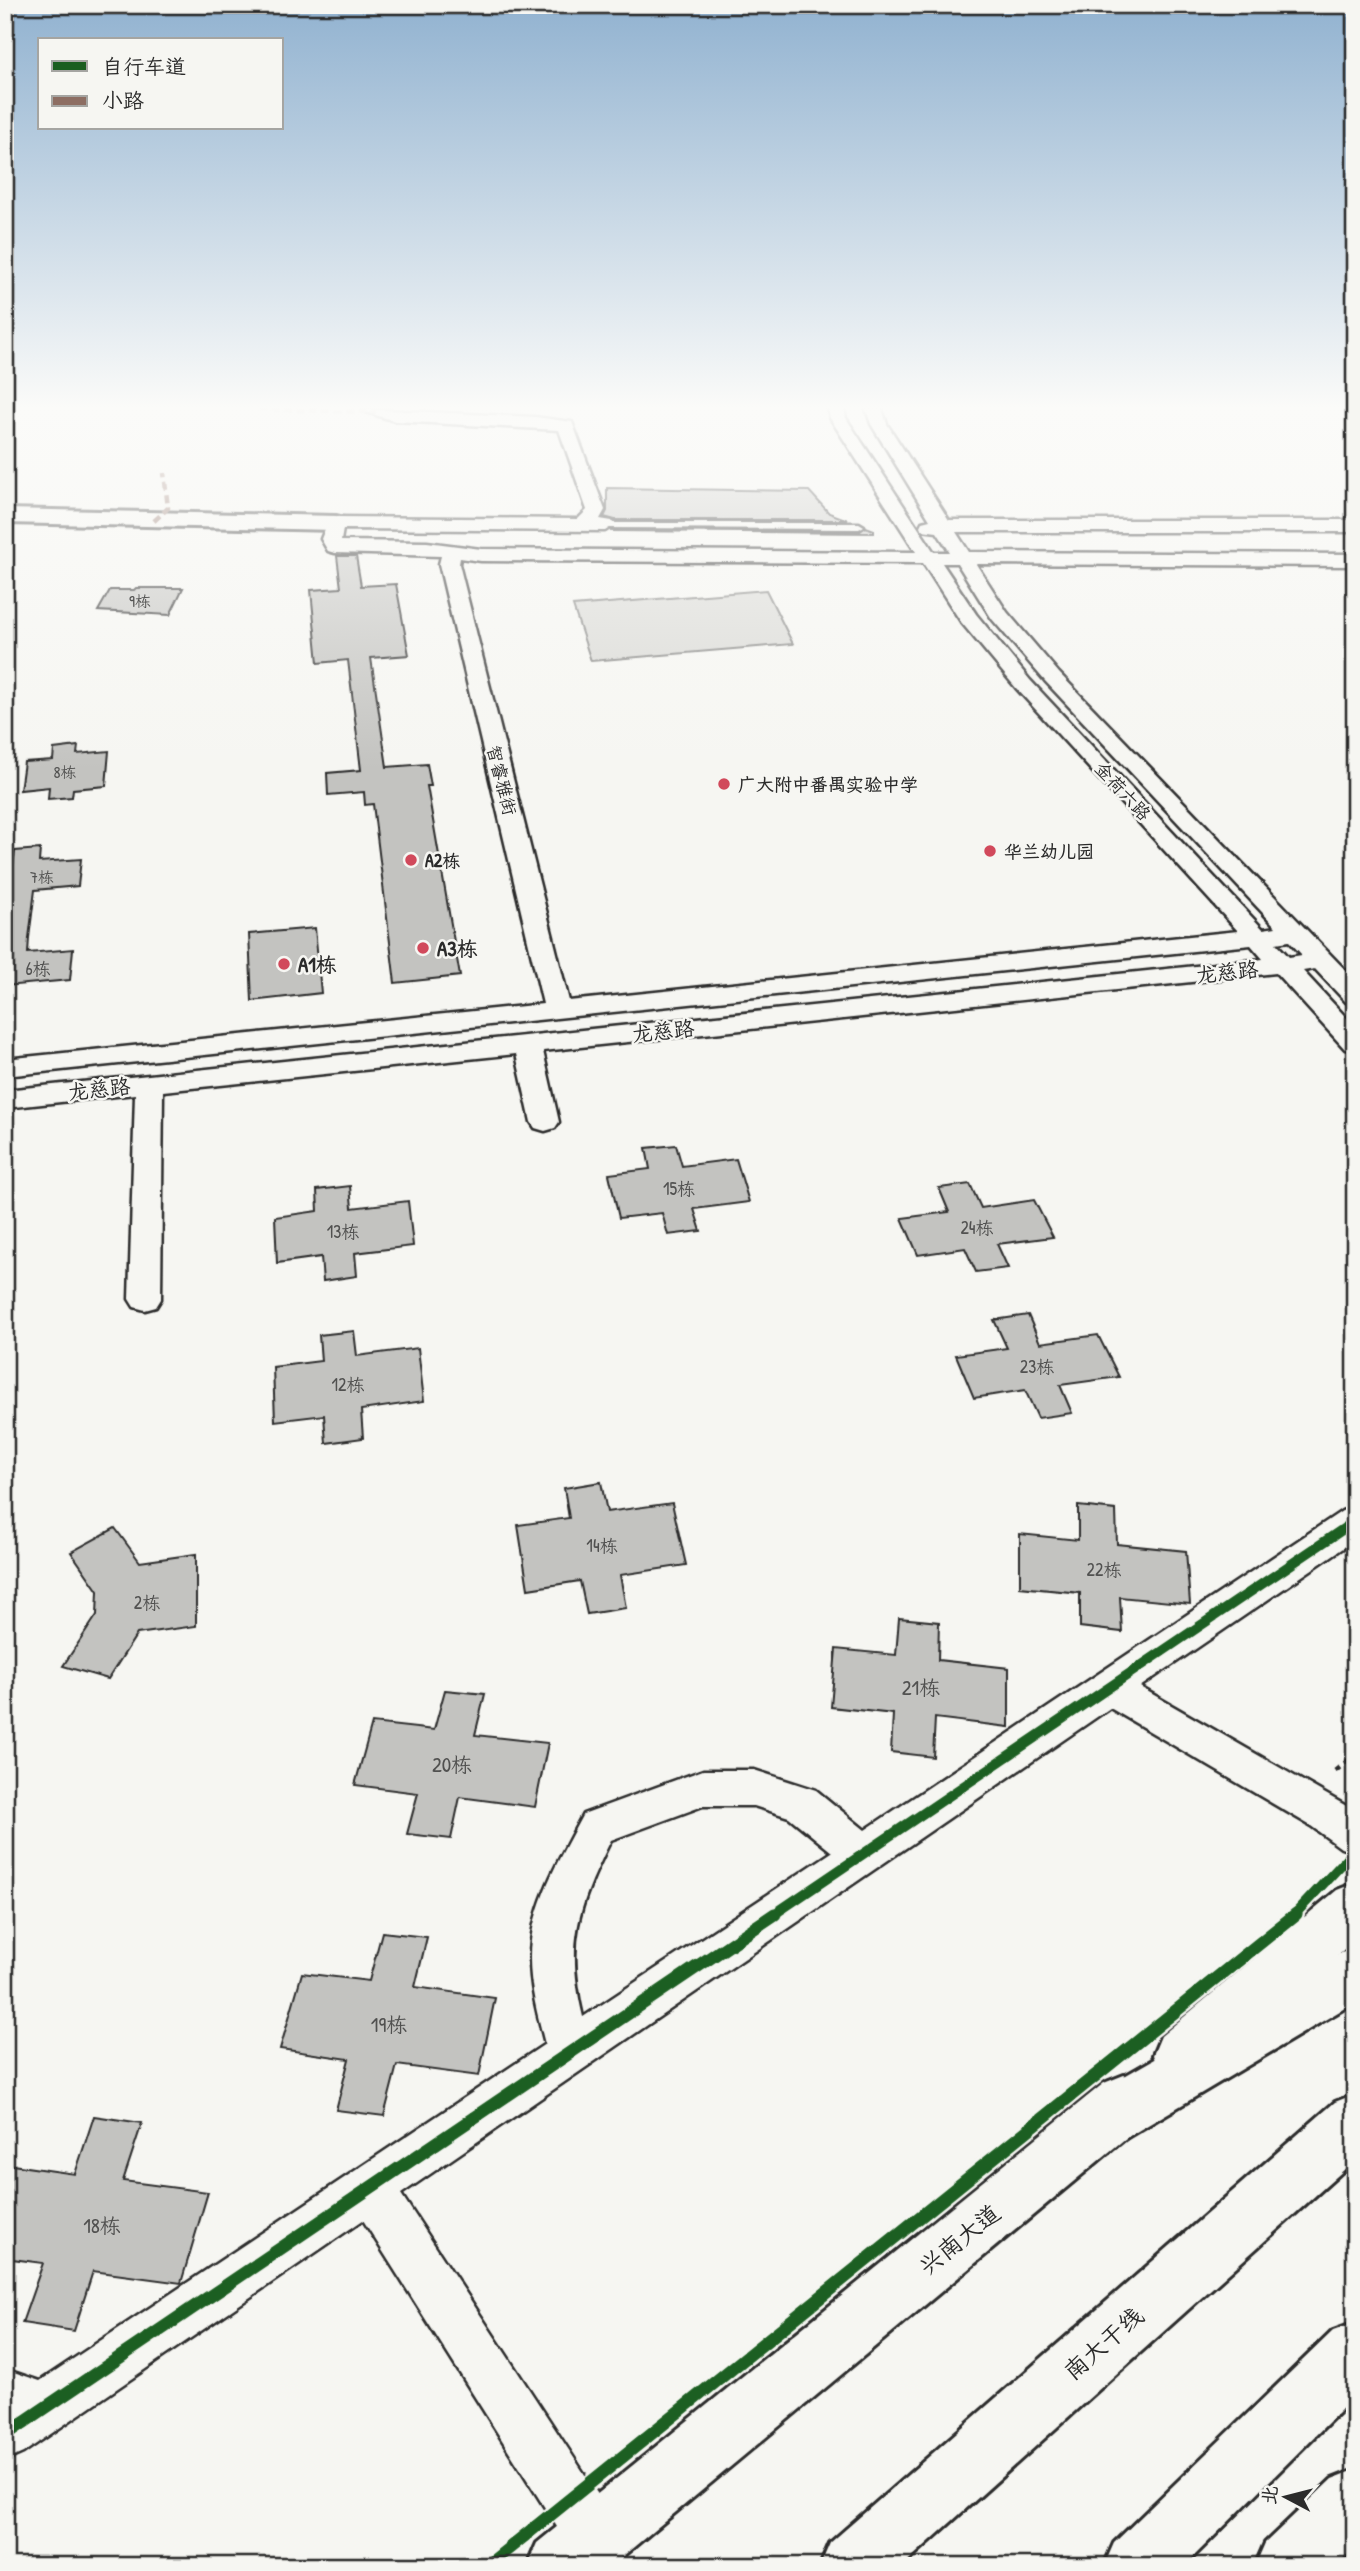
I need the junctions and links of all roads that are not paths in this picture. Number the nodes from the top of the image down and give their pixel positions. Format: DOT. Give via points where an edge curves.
graph roads {
  1 [pos="280,529"];
  2 [pos="427,529"];
  3 [pos="1050,529"];
  4 [pos="910,530"];
  5 [pos="946,530"];
  6 [pos="344,532"];
  7 [pos="1355,534"];
  8 [pos="452,551"];
  9 [pos="1355,553"];
  10 [pos="927,556"];
  11 [pos="963,556"];
  12 [pos="1355,560"];
  13 [pos="1295,933"];
  14 [pos="1257,937"];
  15 [pos="1321,961"];
  16 [pos="1284,966"];
  17 [pos="1355,996"];
  18 [pos="558,1010"];
  19 [pos="1355,1043"];
  20 [pos="528,1045"];
  21 [pos="5,1068"];
  22 [pos="149,1084"];
  23 [pos="5,1099"];
  24 [pos="545,1122"];
  25 [pos="145,1299"];
  26 [pos="1355,1521"];
  27 [pos="1111,1687"];
  28 [pos="1355,1835"];
  29 [pos="864,1854"];
  30 [pos="1355,1907"];
  31 [pos="1355,1973"];
  32 [pos="570,2052"];
  33 [pos="1106,2118"];
  34 [pos="1355,2122"];
  35 [pos="370,2188"];
  36 [pos="1355,2353"];
  37 [pos="18,2413"];
  38 [pos="1355,2502"];
  39 [pos="577,2552"];
  40 [pos="853,2566"];
  41 [pos="1137,2566"];
  42 [pos="1288,2566"];
  1 -- 6 [label="main road"];
  2 -- 6 [label="street"];
  3 -- 5 [label="street"];
  4 -- 5 [label="street"];
  4 -- 10 [label="street, 金荷六路"];
  5 -- 7 [label="street"];
  5 -- 11 [label="street, 金荷六路"];
  6 -- 8 [label="street"];
  6 -- 10 [label="street" via="483,550"];
  8 -- 10 [label="street" via="481,555"];
  8 -- 18 [label="street, 智睿雅街" via="449,564"];
  9 -- 11 [label="street"];
  10 -- 11 [label="street"];
  10 -- 14 [label="street, 金荷六路" via="968,618 1023,684"];
  11 -- 12 [label="street"];
  11 -- 13 [label="street, 金荷六路" via="999,615 1052,677"];
  13 -- 14 [label="street, 龙慈路"];
  13 -- 15 [label="street, 金荷六路"];
  14 -- 16 [label="street, 金荷六路"];
  14 -- 18 [label="street, 龙慈路"];
  15 -- 16 [label="street, 龙慈路"];
  15 -- 17 [label="street, 金荷六路"];
  16 -- 19 [label="street, 金荷六路"];
  16 -- 20 [label="street, 龙慈路"];
  18 -- 21 [label="street, 龙慈路"];
  20 -- 22 [label="street, 龙慈路"];
  20 -- 24 [label="street"];
  22 -- 23 [label="street, 龙慈路"];
  22 -- 25 [label="street"];
  26 -- 27 [label="street"];
  27 -- 28 [label="street"];
  27 -- 29 [label="street"];
  29 -- 32 [label="street"];
  29 -- 32 [label="street" via="802,1803 754,1788 703,1787 597,1827 569,1881 551,1949"];
  30 -- 33 [label="main road, 兴南大道"];
  31 -- 33 [label="main road"];
  32 -- 35 [label="street"];
  33 -- 39 [label="main road, 兴南大道"];
  34 -- 40 [label="main road, 南大干线"];
  35 -- 37 [label="street"];
  35 -- 39 [label="street" via="572,2498"];
  36 -- 41 [label="main road"];
  38 -- 42 [label="main road"];
}
